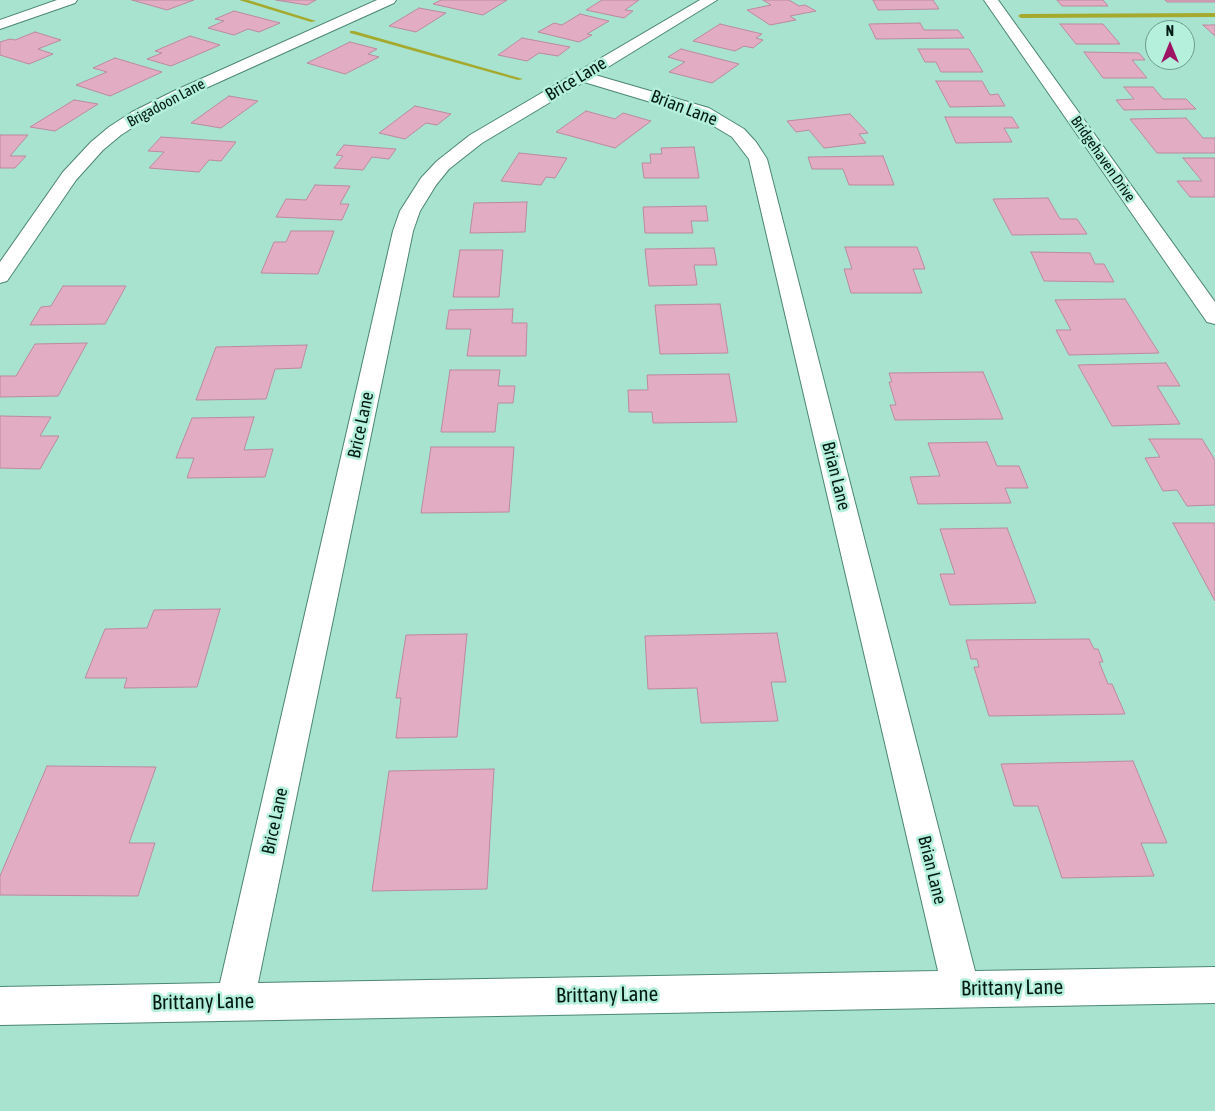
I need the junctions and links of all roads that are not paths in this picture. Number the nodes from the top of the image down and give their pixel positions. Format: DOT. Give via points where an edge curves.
graph roads {
  1 [pos="70,0"];
  2 [pos="389,0"];
  3 [pos="710,0"];
  4 [pos="991,0"];
  5 [pos="0,25"];
  6 [pos="582,76"];
  7 [pos="0,277"];
  8 [pos="1215,318"];
  9 [pos="1215,985"];
  10 [pos="961,989"];
  11 [pos="235,1002"];
  12 [pos="0,1006"];
  1 -- 5 [label="street"];
  2 -- 7 [label="street, Brigadoon Lane" via="180,94 115,131 69,176"];
  3 -- 6 [label="street, Brice Lane"];
  4 -- 8 [label="street, Bridgehaven Drive"];
  6 -- 10 [label="street, Brian Lane" via="703,112 738,133 758,159"];
  6 -- 11 [label="street, Brice Lane" via="482,136 452,158 428,182 406,220"];
  9 -- 10 [label="street, Brittany Lane"];
  10 -- 11 [label="street, Brittany Lane"];
  11 -- 12 [label="street, Brittany Lane"];
}
